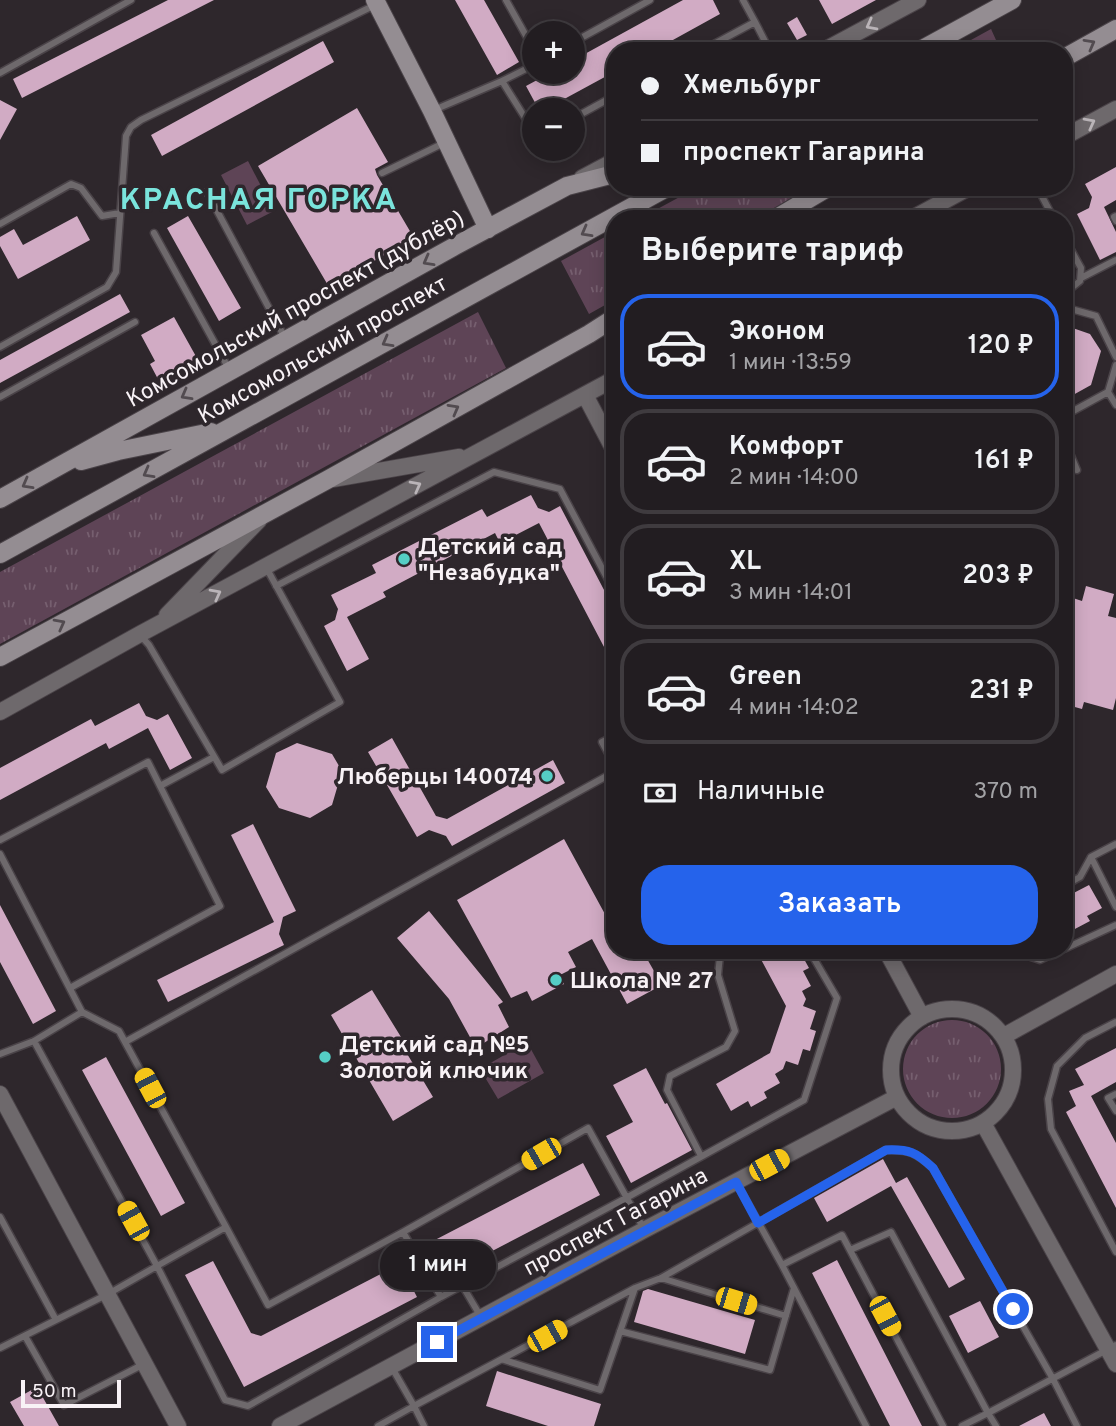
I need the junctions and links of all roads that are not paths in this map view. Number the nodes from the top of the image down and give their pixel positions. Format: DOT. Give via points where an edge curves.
graph roads {
  1 [pos="131,0"];
  2 [pos="506,0"];
  3 [pos="650,0"];
  4 [pos="743,0"];
  5 [pos="918,0"];
  6 [pos="1012,0"];
  7 [pos="376,2"];
  8 [pos="755,22"];
  9 [pos="522,29"];
  10 [pos="1116,29"];
  11 [pos="585,36"];
  12 [pos="718,42"];
  13 [pos="766,42"];
  14 [pos="840,42"];
  15 [pos="935,42"];
  16 [pos="1073,53"];
  17 [pos="522,71"];
  18 [pos="0,73"];
  19 [pos="502,81"];
  20 [pos="606,100"];
  21 [pos="1116,109"];
  22 [pos="432,111"];
  23 [pos="585,111"];
  24 [pos="522,113"];
  25 [pos="1073,132"];
  26 [pos="447,142"];
  27 [pos="606,165"];
  28 [pos="382,173"];
  29 [pos="606,176"];
  30 [pos="567,186"];
  31 [pos="207,192"];
  32 [pos="652,196"];
  33 [pos="813,196"];
  34 [pos="953,196"];
  35 [pos="804,201"];
  36 [pos="626,210"];
  37 [pos="790,210"];
  38 [pos="795,210"];
  39 [pos="928,210"];
  40 [pos="120,214"];
  41 [pos="606,221"];
  42 [pos="0,225"];
  43 [pos="488,229"];
  44 [pos="154,233"];
  45 [pos="1073,252"];
  46 [pos="1116,260"];
  47 [pos="1081,278"];
  48 [pos="1073,287"];
  49 [pos="1073,310"];
  50 [pos="135,322"];
  51 [pos="606,323"];
  52 [pos="286,340"];
  53 [pos="0,347"];
  54 [pos="1116,358"];
  55 [pos="1116,365"];
  56 [pos="229,371"];
  57 [pos="606,383"];
  58 [pos="1108,392"];
  59 [pos="585,395"];
  60 [pos="0,397"];
  61 [pos="1116,405"];
  62 [pos="1073,411"];
  63 [pos="229,429"];
  64 [pos="606,435"];
  65 [pos="474,454"];
  66 [pos="1073,460"];
  67 [pos="54,469"];
  68 [pos="1077,470"];
  69 [pos="327,480"];
  70 [pos="0,499"];
  71 [pos="266,513"];
  72 [pos="0,554"];
  73 [pos="266,567"];
  74 [pos="606,576"];
  75 [pos="276,586"];
  76 [pos="156,627"];
  77 [pos="140,634"];
  78 [pos="0,657"];
  79 [pos="0,712"];
  80 [pos="214,757"];
  81 [pos="606,776"];
  82 [pos="160,786"];
  83 [pos="0,840"];
  84 [pos="1116,844"];
  85 [pos="0,854"];
  86 [pos="1091,857"];
  87 [pos="1073,881"];
  88 [pos="1116,907"];
  89 [pos="1116,925"];
  90 [pos="1073,945"];
  91 [pos="718,959"];
  92 [pos="814,959"];
  93 [pos="891,959"];
  94 [pos="1116,974"];
  95 [pos="70,988"];
  96 [pos="82,1012"];
  97 [pos="922,1017"];
  98 [pos="1116,1022"];
  99 [pos="1004,1036"];
  100 [pos="34,1041"];
  101 [pos="125,1042"];
  102 [pos="0,1054"];
  103 [pos="0,1094"];
  104 [pos="1116,1094"];
  105 [pos="898,1097"];
  106 [pos="1116,1111"];
  107 [pos="983,1123"];
  108 [pos="701,1156"];
  109 [pos="736,1182"];
  110 [pos="626,1198"];
  111 [pos="0,1217"];
  112 [pos="758,1223"];
  113 [pos="226,1227"];
  114 [pos="644,1230"];
  115 [pos="403,1232"];
  116 [pos="850,1250"];
  117 [pos="1116,1252"];
  118 [pos="782,1265"];
  119 [pos="157,1266"];
  120 [pos="661,1278"];
  121 [pos="462,1285"];
  122 [pos="635,1288"];
  123 [pos="794,1288"];
  124 [pos="108,1294"];
  125 [pos="441,1297"];
  126 [pos="786,1316"];
  127 [pos="482,1318"];
  128 [pos="56,1320"];
  129 [pos="620,1331"];
  130 [pos="25,1336"];
  131 [pos="0,1348"];
  132 [pos="1113,1353"];
  133 [pos="503,1360"];
  134 [pos="144,1364"];
  135 [pos="391,1366"];
  136 [pos="1053,1379"];
  137 [pos="414,1406"];
  138 [pos="988,1413"];
  139 [pos="178,1426"];
  140 [pos="280,1426"];
  141 [pos="378,1426"];
  142 [pos="424,1426"];
  143 [pos="866,1426"];
  144 [pos="943,1426"];
  145 [pos="962,1426"];
  146 [pos="996,1426"];
  147 [pos="1077,1426"];
  1 -- 18 [label="lane"];
  2 -- 9 [label="lane"];
  3 -- 11 [label="lane"];
  4 -- 8 [label="lane"];
  5 -- 14 [label="street, one-way"];
  6 -- 15 [label="main road"];
  7 -- 22 [label="main road"];
  7 -- 40 [label="lane" via="131,127 126,136"];
  8 -- 12 [label="lane"];
  8 -- 13 [label="lane"];
  16 -- 10 [label="main road, one-way"];
  17 -- 19 [label="lane"];
  19 -- 22 [label="lane"];
  19 -- 24 [label="lane"];
  20 -- 23 [label="lane"];
  25 -- 21 [label="street, one-way"];
  22 -- 26 [label="main road"];
  26 -- 28 [label="lane"];
  26 -- 43 [label="main road"];
  27 -- 30 [label="street, Комсомольский проспект (дублёр)"];
  29 -- 30 [label="main road"];
  30 -- 43 [label="main road, Комсомольский проспект (дублёр)"];
  31 -- 52 [label="lane"];
  32 -- 36 [label="main road, Комсомольский проспект, one-way"];
  33 -- 35 [label="main road"];
  34 -- 39 [label="street"];
  35 -- 37 [label="main road"];
  35 -- 38 [label="street"];
  40 -- 42 [label="lane" via="102,216 81,188 71,184"];
  40 -- 53 [label="lane" via="116,272 107,287"];
  41 -- 63 [label="main road, Комсомольский проспект, one-way"];
  43 -- 52 [label="main road, Комсомольский проспект (дублёр), one-way"];
  44 -- 56 [label="lane"];
  45 -- 47 [label="lane" via="1082,268"];
  46 -- 47 [label="lane"];
  47 -- 48 [label="lane"];
  49 -- 54 [label="lane" via="1096,316"];
  50 -- 60 [label="lane"];
  69 -- 51 [label="main road, one-way"];
  52 -- 56 [label="main road, Комсомольский проспект (дублёр)"];
  55 -- 58 [label="lane"];
  56 -- 67 [label="main road, Комсомольский проспект (дублёр), one-way"];
  57 -- 59 [label="street"];
  58 -- 61 [label="lane"];
  58 -- 62 [label="lane"];
  59 -- 64 [label="street"];
  59 -- 65 [label="street"];
  63 -- 67 [label="main road"];
  63 -- 72 [label="main road, Комсомольский проспект, one-way"];
  65 -- 69 [label="street"];
  73 -- 65 [label="street, one-way"];
  66 -- 68 [label="lane"];
  67 -- 70 [label="main road, Комсомольский проспект (дублёр), one-way"];
  69 -- 71 [label="main road"];
  71 -- 76 [label="street"];
  78 -- 71 [label="main road, one-way"];
  73 -- 75 [label="lane"];
  76 -- 73 [label="street, one-way"];
  74 -- 75 [label="lane" via="560,489 494,472"];
  75 -- 80 [label="lane" via="340,702 222,770"];
  76 -- 77 [label="street"];
  77 -- 79 [label="street"];
  77 -- 80 [label="lane"];
  80 -- 82 [label="lane"];
  81 -- 101 [label="lane"];
  82 -- 83 [label="lane" via="148,762"];
  82 -- 95 [label="lane" via="220,906"];
  84 -- 86 [label="lane"];
  85 -- 95 [label="lane"];
  86 -- 87 [label="lane"];
  86 -- 88 [label="lane"];
  89 -- 90 [label="lane"];
  91 -- 108 [label="lane" via="718,975 735,1031 726,1047 670,1076 667,1090"];
  92 -- 108 [label="lane" via="837,998 804,1100"];
  93 -- 97 [label="street"];
  94 -- 99 [label="street"];
  95 -- 96 [label="lane"];
  96 -- 100 [label="lane"];
  96 -- 101 [label="lane" via="119,1031"];
  97 -- 99 [label="street" via="958,1009 991,1022"];
  97 -- 105 [label="street" via="907,1028 894,1052 892,1079"];
  98 -- 117 [label="lane" via="1085,1038 1057,1066 1048,1098 1052,1129"];
  99 -- 107 [label="street" via="1014,1074 1009,1094"];
  100 -- 102 [label="lane"];
  100 -- 119 [label="lane"];
  101 -- 113 [label="lane"];
  103 -- 124 [label="street"];
  104 -- 106 [label="lane" via="1108,1098"];
  105 -- 107 [label="street" via="913,1116 934,1129 959,1131"];
  105 -- 109 [label="street, проспект Гагарина"];
  107 -- 132 [label="street"];
  108 -- 110 [label="lane"];
  109 -- 112 [label="lane"];
  109 -- 114 [label="street, проспект Гагарина"];
  110 -- 114 [label="lane"];
  110 -- 115 [label="lane" via="588,1128"];
  110 -- 121 [label="lane"];
  111 -- 128 [label="lane"];
  112 -- 118 [label="lane"];
  112 -- 120 [label="lane"];
  112 -- 136 [label="lane" via="886,1150 919,1155 933,1168"];
  113 -- 115 [label="lane" via="268,1305"];
  113 -- 119 [label="lane"];
  114 -- 127 [label="street, проспект Гагарина"];
  115 -- 125 [label="lane"];
  116 -- 118 [label="lane" via="842,1236"];
  116 -- 138 [label="lane" via="891,1232"];
  116 -- 144 [label="lane"];
  118 -- 123 [label="lane"];
  119 -- 124 [label="lane"];
  119 -- 125 [label="lane" via="225,1400 248,1406"];
  120 -- 122 [label="lane"];
  120 -- 126 [label="lane"];
  121 -- 125 [label="lane"];
  121 -- 127 [label="lane"];
  122 -- 129 [label="lane"];
  122 -- 133 [label="lane"];
  123 -- 126 [label="lane"];
  123 -- 143 [label="lane"];
  124 -- 128 [label="lane"];
  124 -- 134 [label="street"];
  126 -- 129 [label="lane" via="770,1370"];
  127 -- 135 [label="street, проспект Гагарина"];
  128 -- 130 [label="lane"];
  129 -- 133 [label="lane" via="600,1390"];
  130 -- 131 [label="lane"];
  130 -- 134 [label="lane" via="64,1405"];
  132 -- 136 [label="lane"];
  133 -- 137 [label="lane"];
  134 -- 139 [label="street"];
  135 -- 137 [label="lane"];
  135 -- 140 [label="street, проспект Гагарина"];
  136 -- 138 [label="lane"];
  136 -- 147 [label="lane"];
  137 -- 141 [label="lane"];
  137 -- 142 [label="lane"];
  138 -- 145 [label="lane"];
  138 -- 146 [label="lane"];
}
